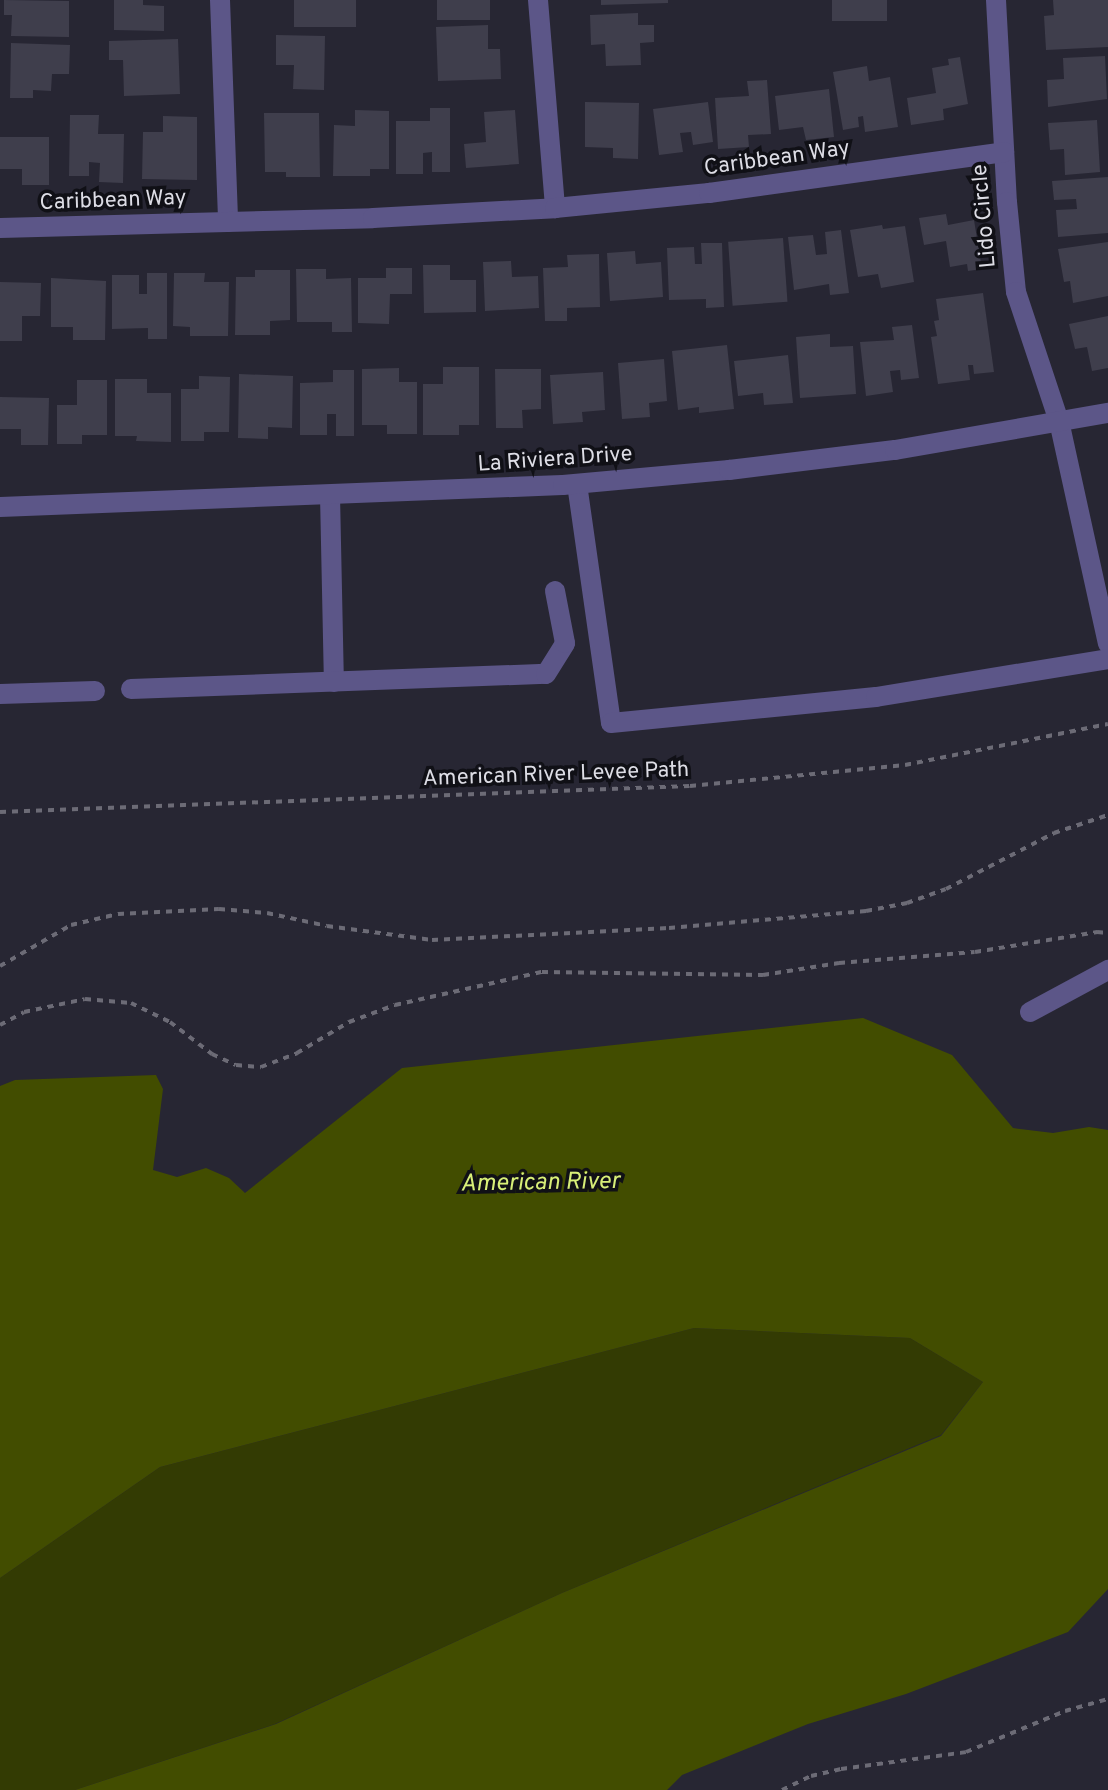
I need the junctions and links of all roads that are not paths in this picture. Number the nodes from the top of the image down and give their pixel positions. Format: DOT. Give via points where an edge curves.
graph roads {
  1 [pos="220,0"];
  2 [pos="538,0"];
  3 [pos="996,0"];
  4 [pos="1004,152"];
  5 [pos="555,208"];
  6 [pos="228,222"];
  7 [pos="0,228"];
  8 [pos="1108,413"];
  9 [pos="1059,421"];
  10 [pos="577,484"];
  11 [pos="330,495"];
  12 [pos="0,507"];
  13 [pos="555,591"];
  14 [pos="1108,644"];
  15 [pos="1108,659"];
  16 [pos="334,682"];
  17 [pos="131,689"];
  18 [pos="95,691"];
  19 [pos="0,694"];
  20 [pos="1108,970"];
  21 [pos="1030,1012"];
  1 -- 6 [label="street"];
  2 -- 5 [label="street"];
  3 -- 4 [label="street, Lido Circle"];
  4 -- 5 [label="street, Caribbean Way" via="724,191"];
  4 -- 9 [label="street, Lido Circle" via="1016,292"];
  5 -- 6 [label="street, Caribbean Way"];
  6 -- 7 [label="street, Caribbean Way"];
  8 -- 9 [label="street, La Riviera Drive"];
  9 -- 10 [label="street, La Riviera Drive" via="895,450"];
  9 -- 14 [label="street, Lido Circle"];
  10 -- 11 [label="street, La Riviera Drive"];
  10 -- 15 [label="street" via="611,723 876,697"];
  11 -- 12 [label="street, La Riviera Drive"];
  11 -- 16 [label="street"];
  13 -- 16 [label="street" via="565,643 546,674"];
  16 -- 17 [label="street"];
  18 -- 19 [label="street"];
  20 -- 21 [label="street"];
}
